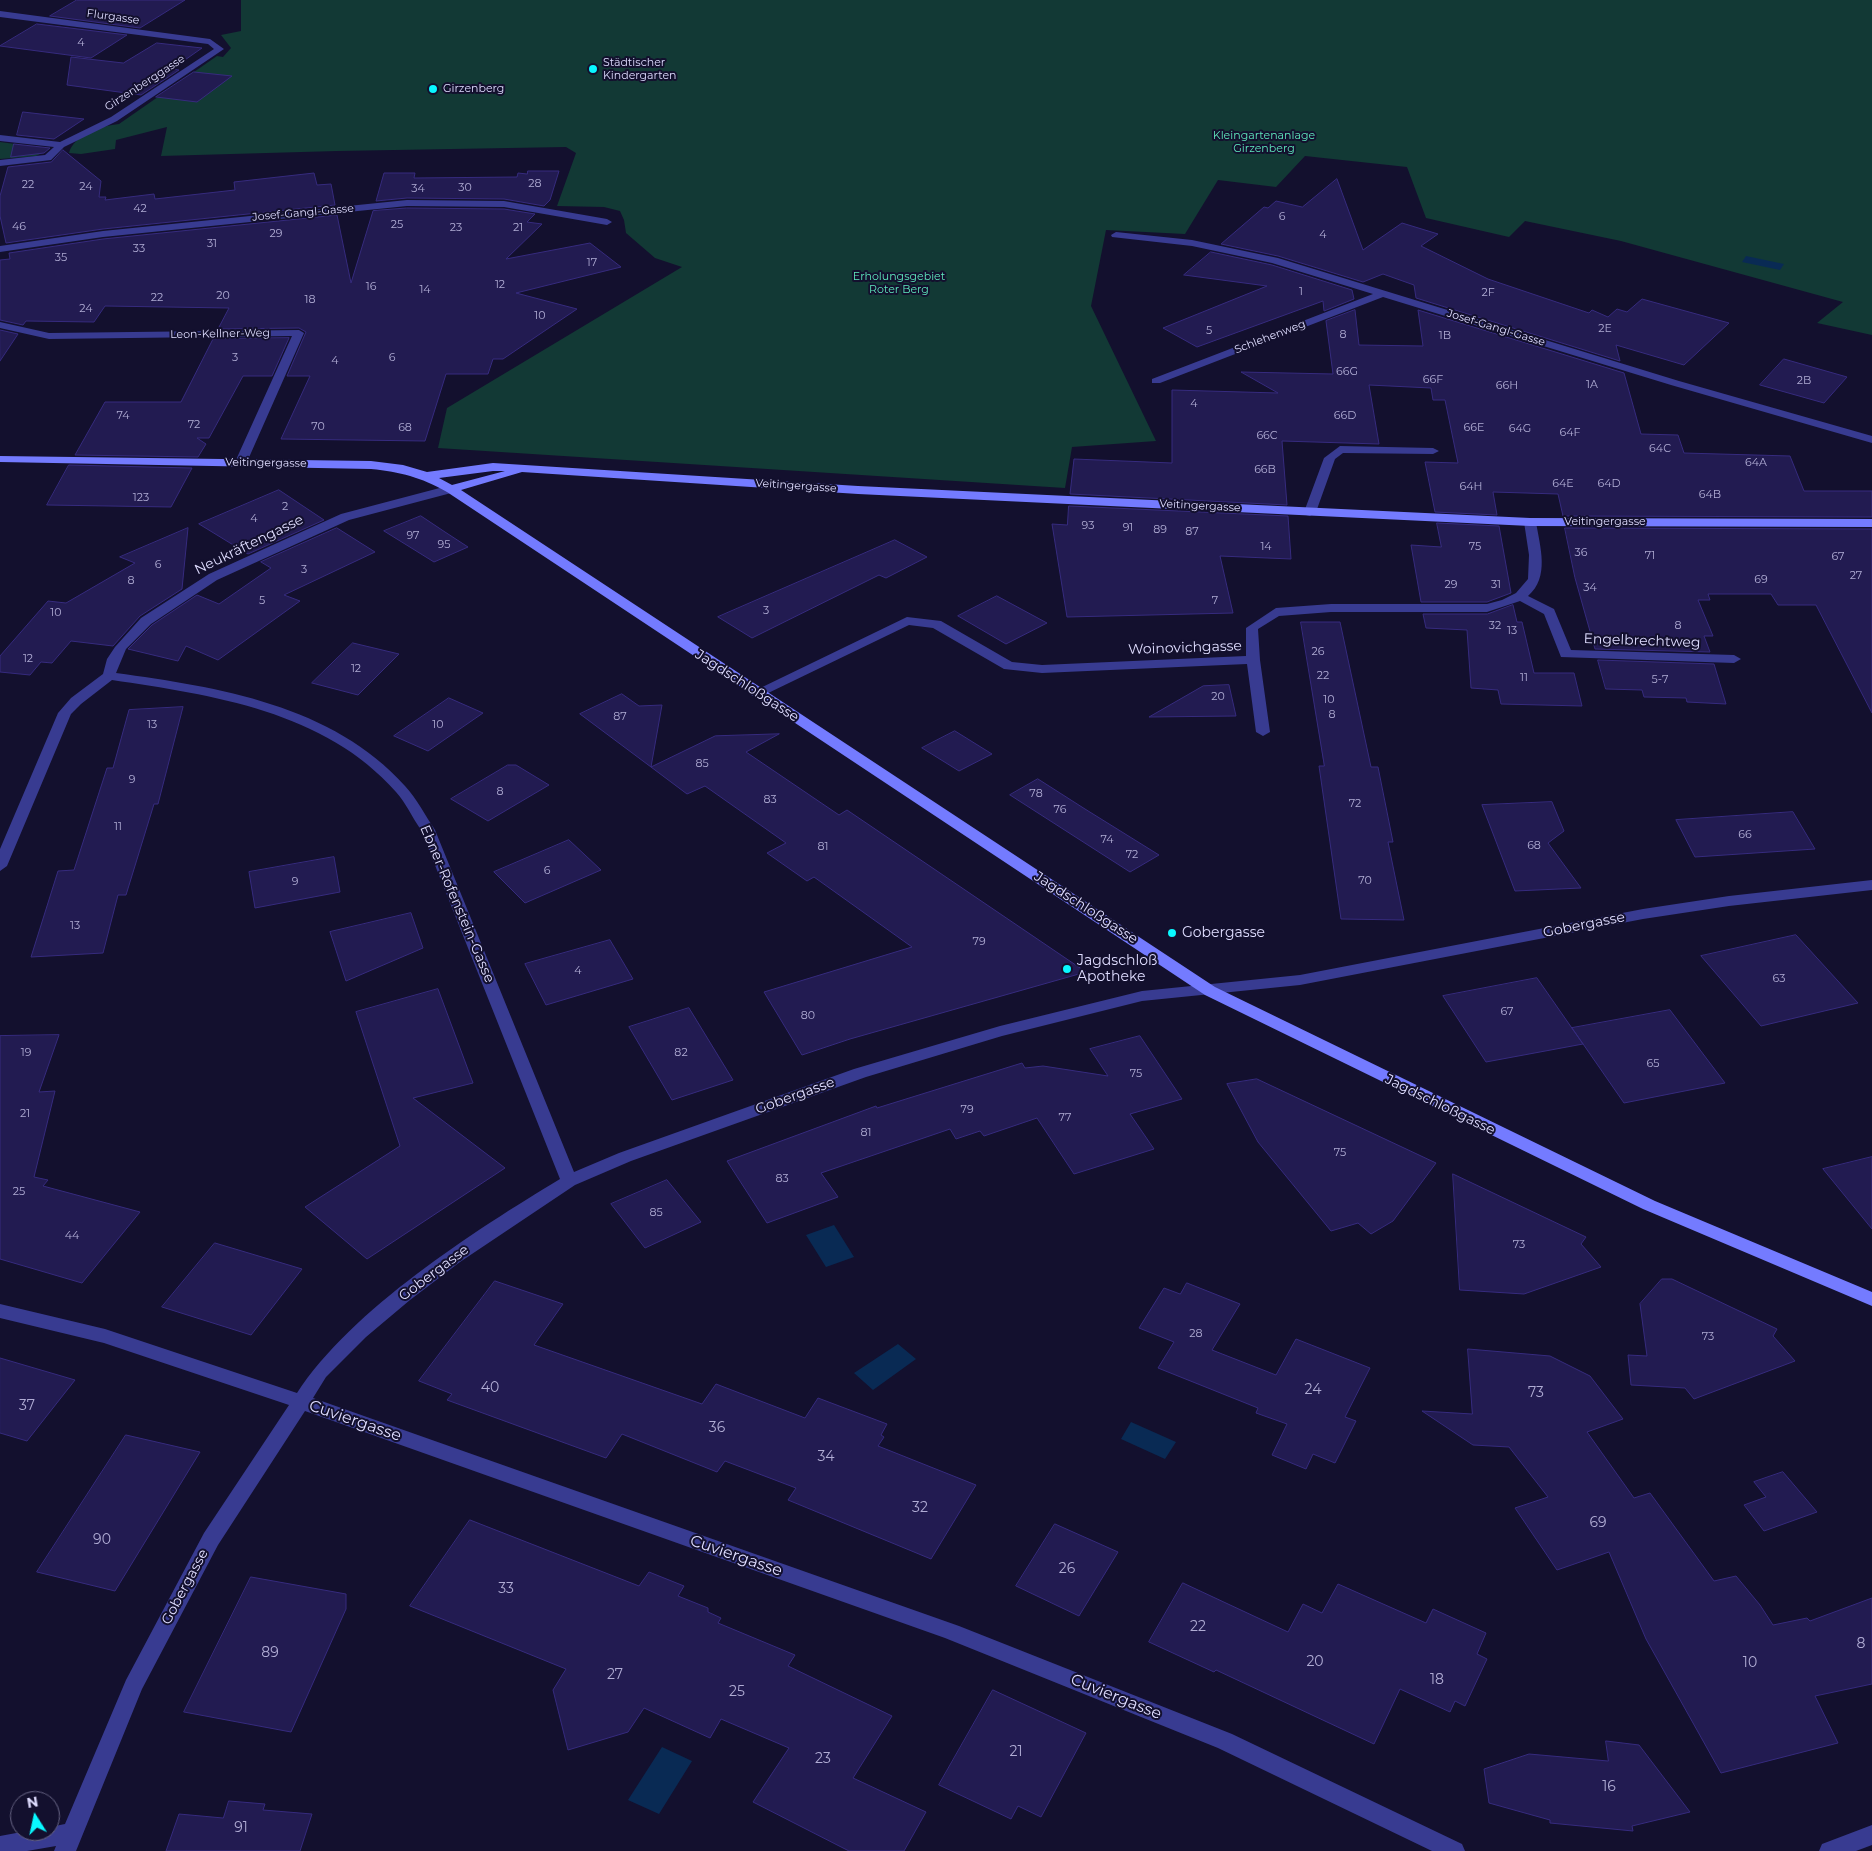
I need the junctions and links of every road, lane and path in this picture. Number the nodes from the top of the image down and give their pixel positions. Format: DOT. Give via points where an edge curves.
graph roads {
  1 [pos="0,14"];
  2 [pos="220,49"];
  3 [pos="0,138"];
  4 [pos="61,145"];
  5 [pos="0,163"];
  6 [pos="607,222"];
  7 [pos="1116,235"];
  8 [pos="0,249"];
  9 [pos="1384,294"];
  10 [pos="0,325"];
  11 [pos="1156,382"];
  12 [pos="1872,440"];
  13 [pos="1433,451"];
  14 [pos="0,459"];
  15 [pos="241,462"];
  16 [pos="530,469"];
  17 [pos="426,476"];
  18 [pos="451,489"];
  19 [pos="1310,512"];
  20 [pos="1530,522"];
  21 [pos="1872,523"];
  22 [pos="1521,597"];
  23 [pos="1734,659"];
  24 [pos="1253,660"];
  25 [pos="109,676"];
  26 [pos="757,693"];
  27 [pos="1263,732"];
  28 [pos="0,866"];
  29 [pos="1872,885"];
  30 [pos="1210,991"];
  31 [pos="569,1181"];
  32 [pos="1872,1299"];
  33 [pos="0,1311"];
  34 [pos="299,1401"];
  35 [pos="1872,1835"];
  36 [pos="68,1842"];
  37 [pos="0,1846"];
  38 [pos="1454,1851"];
  39 [pos="1830,1851"];
  1 -- 2 [label="street, Flurgasse" via="210,42"];
  2 -- 4 [label="street, Girzenberggasse" via="114,119"];
  3 -- 4 [label="street"];
  4 -- 5 [label="street, Girzenberggasse" via="48,158"];
  6 -- 8 [label="street, Josef-Gangl-Gasse" via="504,204 406,203 103,234"];
  7 -- 9 [label="street, Josef-Gangl-Gasse" via="1192,244 1274,260"];
  9 -- 11 [label="street, Schlehenweg"];
  9 -- 12 [label="street, Josef-Gangl-Gasse"];
  10 -- 15 [label="street, Leon-Kellner-Weg" via="50,336 299,333"];
  13 -- 19 [label="street" via="1340,449 1330,458"];
  14 -- 15 [label="street, Veitingergasse"];
  15 -- 17 [label="street, Veitingergasse" via="371,464"];
  16 -- 17 [label="street, Veitingergasse" via="493,467"];
  16 -- 18 [label="street, Veitingergasse"];
  16 -- 19 [label="street, Veitingergasse" via="858,490"];
  17 -- 18 [label="street, Jagdschloßgasse"];
  18 -- 25 [label="street, Neukräftengasse" via="346,517 213,577 141,626 121,647"];
  18 -- 26 [label="street, Jagdschloßgasse"];
  19 -- 20 [label="street, Veitingergasse"];
  20 -- 21 [label="street, Veitingergasse"];
  20 -- 22 [label="street" via="1538,571 1533,585"];
  22 -- 23 [label="street, Engelbrechtweg" via="1549,612 1566,654"];
  22 -- 24 [label="street, Woinovichgasse" via="1487,608 1331,608 1276,612 1252,628"];
  24 -- 26 [label="street, Woinovichgasse" via="1042,669 1009,666 936,624 907,621"];
  24 -- 27 [label="street"];
  25 -- 28 [label="street" via="76,701 66,713"];
  25 -- 31 [label="street, Ebner-Rofenstein-Gasse" via="197,689 272,708 324,731 361,755 398,786 428,830"];
  26 -- 30 [label="street, Jagdschloßgasse"];
  29 -- 30 [label="street, Gobergasse" via="1643,914 1300,980"];
  30 -- 31 [label="street, Gobergasse" via="1142,996 1000,1031 860,1072 625,1157"];
  30 -- 32 [label="street, Jagdschloßgasse" via="1649,1205"];
  31 -- 34 [label="street, Gobergasse" via="493,1230 404,1295 326,1366"];
  33 -- 34 [label="street, Cuviergasse" via="106,1336"];
  34 -- 36 [label="street, Gobergasse" via="211,1539 137,1677"];
  34 -- 38 [label="street, Cuviergasse" via="952,1632 1225,1741"];
  35 -- 39 [label="street"];
  36 -- 37 [label="street"];
}
